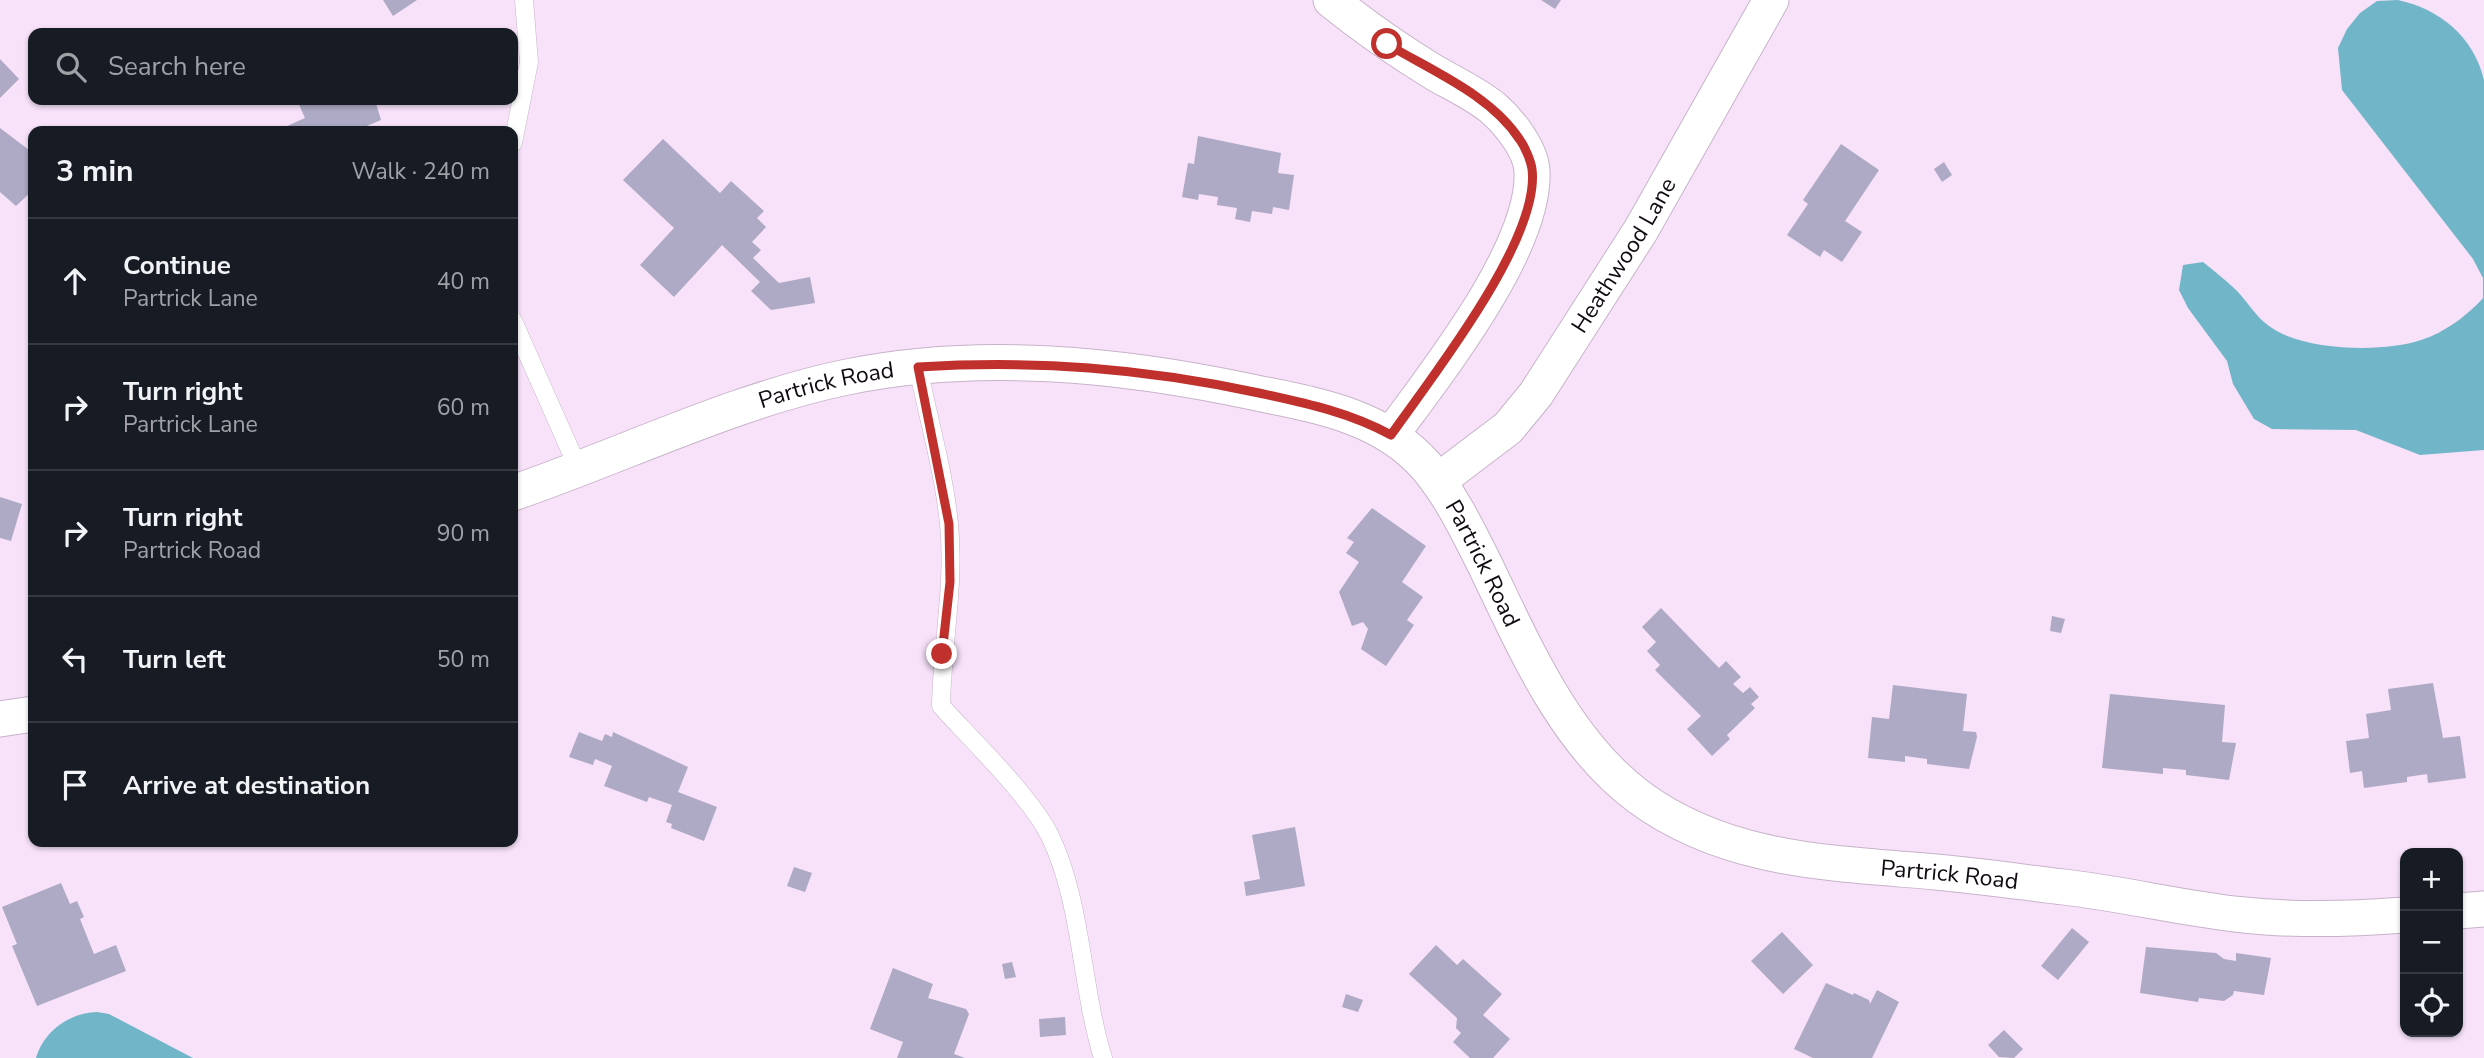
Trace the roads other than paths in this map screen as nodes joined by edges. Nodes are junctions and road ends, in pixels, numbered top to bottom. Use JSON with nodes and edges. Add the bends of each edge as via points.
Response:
{"nodes":[{"id":1,"x":524,"y":0,"type":"edge"},
{"id":2,"x":1331,"y":0,"type":"edge"},
{"id":3,"x":1771,"y":0,"type":"edge"},
{"id":4,"x":516,"y":126,"type":"edge"},
{"id":5,"x":518,"y":332,"type":"edge"},
{"id":6,"x":918,"y":367,"type":"junction"},
{"id":7,"x":1391,"y":435,"type":"junction"},
{"id":8,"x":579,"y":470,"type":"junction"},
{"id":9,"x":1438,"y":481,"type":"junction"},
{"id":10,"x":518,"y":491,"type":"edge"},
{"id":11,"x":28,"y":715,"type":"edge"},
{"id":12,"x":0,"y":719,"type":"edge"},
{"id":13,"x":2484,"y":909,"type":"edge"},
{"id":14,"x":2463,"y":911,"type":"edge"},
{"id":15,"x":2400,"y":915,"type":"edge"},
{"id":16,"x":1103,"y":1058,"type":"edge"}],
"edges":[{"from":1,"to":4,"type":"lane","via":[[529,62]]},
{"from":2,"to":7,"type":"street","via":[[1387,44],[1494,108],[1520,140],[1532,168],[1526,214],[1510,252],[1448,356]]},
{"from":3,"to":9,"type":"street","name":"Heathwood Lane","via":[[1640,230],[1536,394],[1508,428]]},
{"from":5,"to":8,"type":"lane"},
{"from":6,"to":7,"type":"street","name":"Partrick Road","via":[[1004,363],[1132,370],[1336,411]]},
{"from":6,"to":8,"type":"street","name":"Partrick Road","via":[[847,377],[776,397]]},
{"from":6,"to":16,"type":"lane","via":[[949,524],[950,582],[940,706],[1023,798],[1049,835],[1070,892],[1081,967]]},
{"from":7,"to":9,"type":"street","name":"Partrick Road"},
{"from":8,"to":10,"type":"street","name":"Partrick Road"},
{"from":9,"to":15,"type":"street","name":"Partrick Road","via":[[1556,701],[1625,786],[1684,826],[1725,842],[1795,859],[2084,889],[2244,915],[2317,919]]},
{"from":11,"to":12,"type":"street"},
{"from":13,"to":14,"type":"street"}]}
